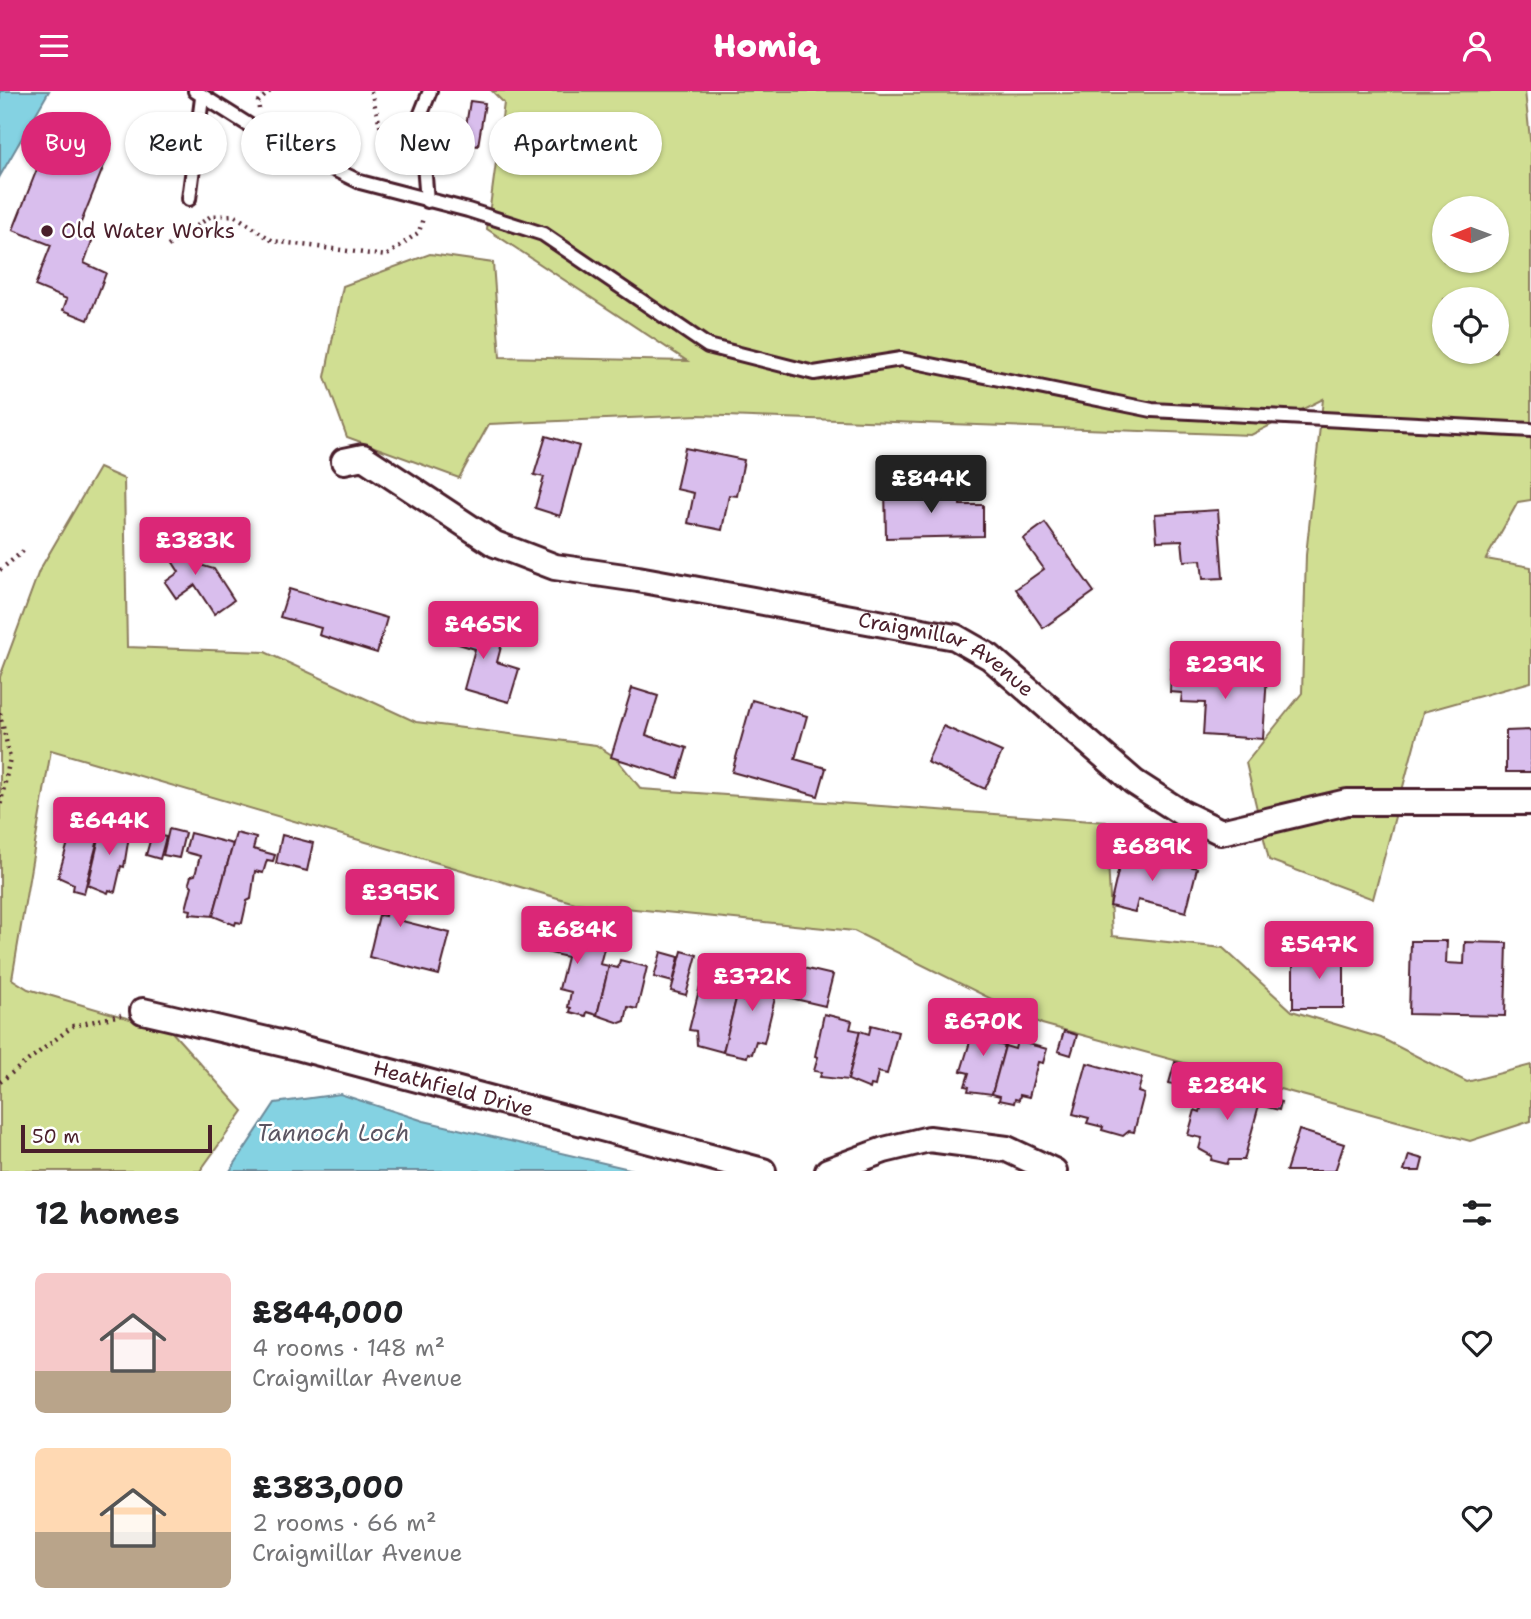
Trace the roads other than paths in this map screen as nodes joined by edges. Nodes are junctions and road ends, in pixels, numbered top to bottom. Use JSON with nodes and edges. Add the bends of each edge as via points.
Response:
{"nodes":[{"id":1,"x":429,"y":91,"type":"edge"},
{"id":2,"x":198,"y":95,"type":"edge"},
{"id":3,"x":189,"y":199,"type":"dead end"},
{"id":4,"x":428,"y":201,"type":"junction"},
{"id":5,"x":1531,"y":430,"type":"edge"},
{"id":6,"x":344,"y":461,"type":"dead end"},
{"id":7,"x":1531,"y":802,"type":"edge"},
{"id":8,"x":143,"y":1011,"type":"road end"},
{"id":9,"x":763,"y":1171,"type":"edge"},
{"id":10,"x":828,"y":1171,"type":"edge"},
{"id":11,"x":1054,"y":1171,"type":"edge"}],
"edges":[{"from":1,"to":4,"type":"lane","via":[[420,116]]},
{"from":2,"to":3,"type":"lane"},
{"from":2,"to":4,"type":"lane","via":[[263,134],[360,181]]},
{"from":4,"to":5,"type":"lane","via":[[542,234],[708,346],[814,373],[901,359],[1152,410]]},
{"from":6,"to":7,"type":"street","name":"Craigmillar Avenue","via":[[363,457],[495,544],[555,567],[955,637],[990,657],[1134,782],[1221,832],[1347,802]]},
{"from":8,"to":9,"type":"street","name":"Heathfield Drive","via":[[297,1047]]},
{"from":10,"to":11,"type":"street","via":[[929,1139],[1007,1149]]}]}
